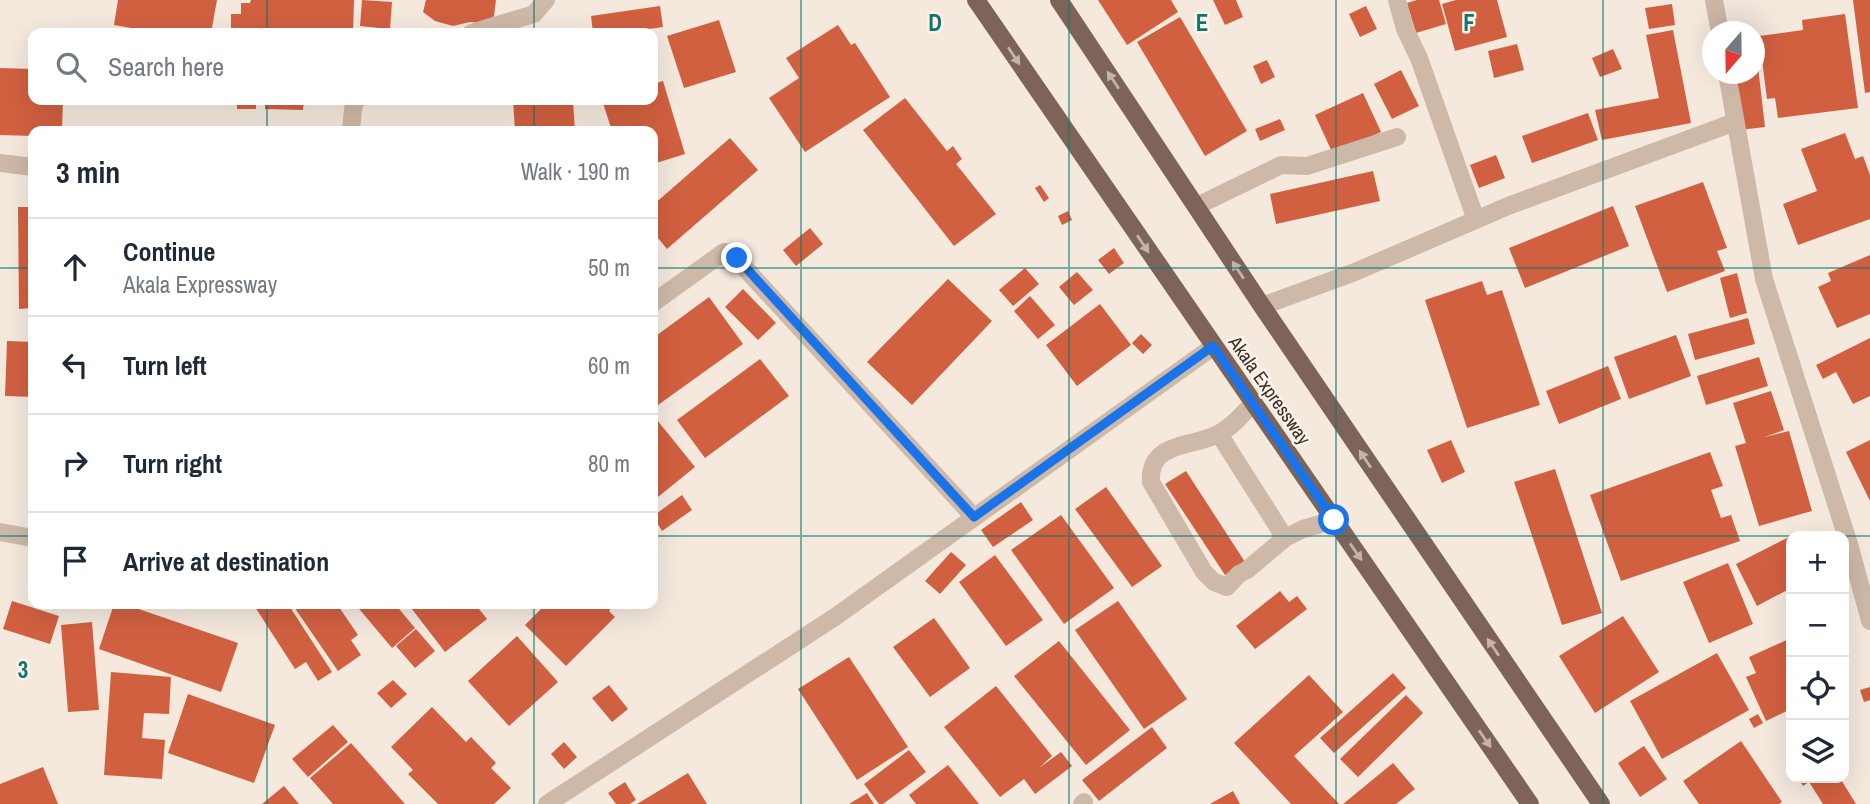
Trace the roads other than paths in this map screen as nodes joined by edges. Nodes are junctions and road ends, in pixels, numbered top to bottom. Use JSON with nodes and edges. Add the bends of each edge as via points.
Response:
{"nodes":[{"id":1,"x":546,"y":0,"type":"edge"},
{"id":2,"x":976,"y":0,"type":"edge"},
{"id":3,"x":1059,"y":0,"type":"edge"},
{"id":4,"x":1397,"y":0,"type":"edge"},
{"id":5,"x":1714,"y":0,"type":"edge"},
{"id":6,"x":1718,"y":21,"type":"edge"},
{"id":7,"x":488,"y":28,"type":"edge"},
{"id":8,"x":1729,"y":84,"type":"edge"},
{"id":9,"x":354,"y":105,"type":"edge"},
{"id":10,"x":1735,"y":122,"type":"junction"},
{"id":11,"x":351,"y":126,"type":"edge"},
{"id":12,"x":1397,"y":137,"type":"dead end"},
{"id":13,"x":0,"y":163,"type":"edge"},
{"id":14,"x":28,"y":166,"type":"edge"},
{"id":15,"x":1197,"y":206,"type":"junction"},
{"id":16,"x":1476,"y":220,"type":"junction"},
{"id":17,"x":658,"y":299,"type":"edge"},
{"id":18,"x":1262,"y":306,"type":"junction"},
{"id":19,"x":1213,"y":346,"type":"junction"},
{"id":20,"x":1253,"y":403,"type":"junction"},
{"id":21,"x":1219,"y":435,"type":"junction"},
{"id":22,"x":974,"y":517,"type":"junction"},
{"id":23,"x":1334,"y":520,"type":"junction"},
{"id":24,"x":0,"y":532,"type":"edge"},
{"id":25,"x":28,"y":537,"type":"edge"},
{"id":26,"x":1285,"y":538,"type":"junction"},
{"id":27,"x":1870,"y":621,"type":"edge"},
{"id":28,"x":547,"y":804,"type":"edge"},
{"id":29,"x":1530,"y":804,"type":"edge"},
{"id":30,"x":1601,"y":804,"type":"edge"}],
"edges":[{"from":1,"to":7,"type":"street","via":[[534,14]]},
{"from":2,"to":19,"type":"main road","name":"Akala Expressway","one_way":true},
{"from":15,"to":3,"type":"main road","name":"Akala Expressway","one_way":true},
{"from":4,"to":16,"type":"street"},
{"from":5,"to":6,"type":"street"},
{"from":8,"to":10,"type":"street"},
{"from":9,"to":11,"type":"street"},
{"from":10,"to":16,"type":"street"},
{"from":10,"to":27,"type":"street","via":[[1764,279],[1850,544]]},
{"from":12,"to":15,"type":"street","via":[[1307,166],[1281,165]]},
{"from":13,"to":14,"type":"street"},
{"from":18,"to":15,"type":"main road","name":"Akala Expressway","one_way":true},
{"from":16,"to":18,"type":"street"},
{"from":17,"to":22,"type":"street","via":[[724,251],[731,253]]},
{"from":30,"to":18,"type":"main road","name":"Akala Expressway","one_way":true},
{"from":19,"to":20,"type":"main road","name":"Akala Expressway"},
{"from":19,"to":22,"type":"street"},
{"from":20,"to":21,"type":"street"},
{"from":20,"to":23,"type":"main road","name":"Akala Expressway"},
{"from":21,"to":26,"type":"street"},
{"from":21,"to":26,"type":"street","via":[[1160,454],[1150,473],[1204,572],[1227,587]]},
{"from":22,"to":28,"type":"street","via":[[824,625]]},
{"from":23,"to":26,"type":"street"},
{"from":23,"to":29,"type":"main road","name":"Akala Expressway","one_way":true},
{"from":24,"to":25,"type":"street"}]}
